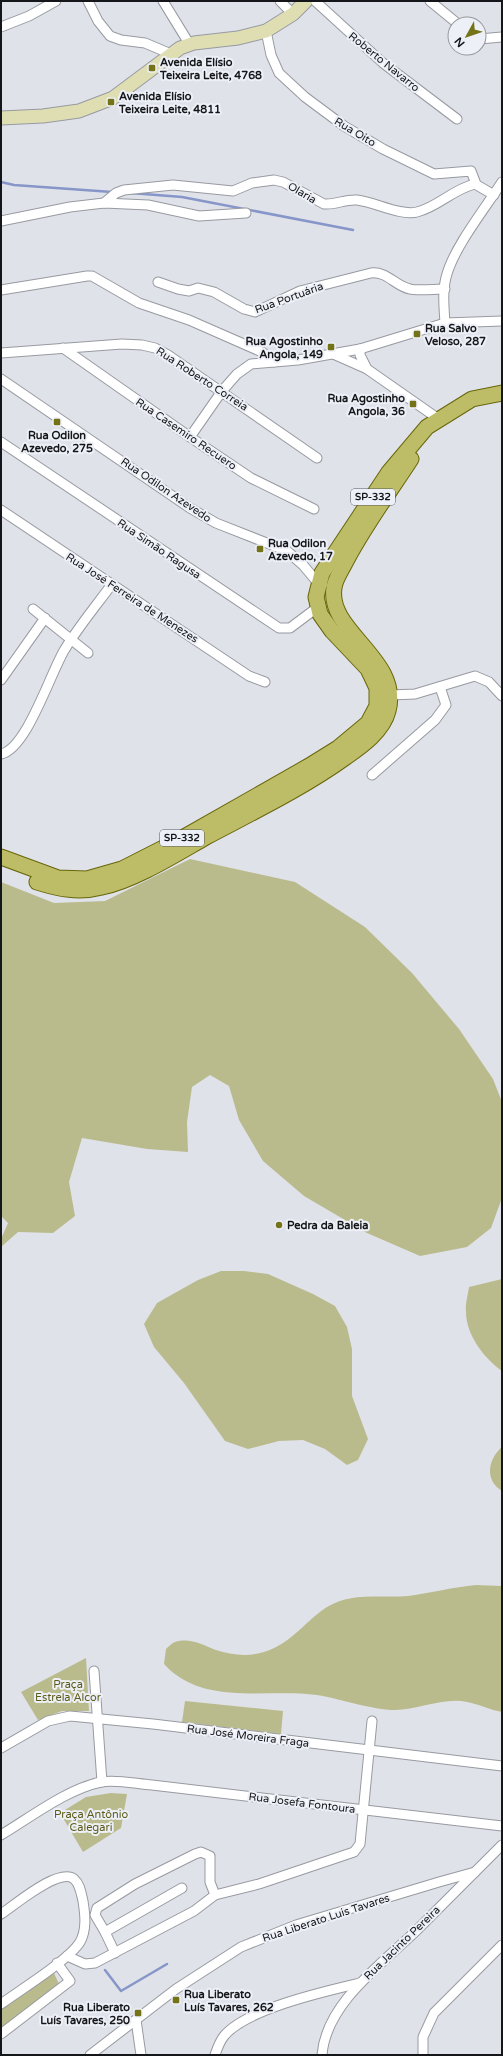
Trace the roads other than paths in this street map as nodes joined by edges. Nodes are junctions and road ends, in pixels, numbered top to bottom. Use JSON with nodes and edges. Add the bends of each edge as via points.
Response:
{"nodes":[{"id":1,"x":54,"y":1,"type":"edge"},
{"id":2,"x":88,"y":1,"type":"edge"},
{"id":3,"x":163,"y":1,"type":"edge"},
{"id":4,"x":280,"y":1,"type":"edge"},
{"id":5,"x":306,"y":1,"type":"edge"},
{"id":6,"x":315,"y":1,"type":"edge"},
{"id":7,"x":430,"y":1,"type":"edge"},
{"id":8,"x":292,"y":14,"type":"junction"},
{"id":9,"x":448,"y":16,"type":"edge"},
{"id":10,"x":1,"y":26,"type":"edge"},
{"id":11,"x":266,"y":31,"type":"junction"},
{"id":12,"x":502,"y":37,"type":"edge"},
{"id":13,"x":487,"y":39,"type":"edge"},
{"id":14,"x":190,"y":45,"type":"junction"},
{"id":15,"x":171,"y":54,"type":"junction"},
{"id":16,"x":1,"y":118,"type":"edge"},
{"id":17,"x":457,"y":119,"type":"dead end"},
{"id":18,"x":502,"y":182,"type":"edge"},
{"id":19,"x":476,"y":184,"type":"junction"},
{"id":20,"x":494,"y":195,"type":"junction"},
{"id":21,"x":104,"y":203,"type":"junction"},
{"id":22,"x":246,"y":213,"type":"dead end"},
{"id":23,"x":1,"y":221,"type":"edge"},
{"id":24,"x":158,"y":282,"type":"dead end"},
{"id":25,"x":444,"y":289,"type":"junction"},
{"id":26,"x":1,"y":290,"type":"edge"},
{"id":27,"x":502,"y":321,"type":"edge"},
{"id":28,"x":445,"y":323,"type":"junction"},
{"id":29,"x":63,"y":348,"type":"junction"},
{"id":30,"x":360,"y":348,"type":"junction"},
{"id":31,"x":1,"y":354,"type":"edge"},
{"id":32,"x":331,"y":354,"type":"junction"},
{"id":33,"x":274,"y":362,"type":"junction"},
{"id":34,"x":367,"y":369,"type":"junction"},
{"id":35,"x":1,"y":379,"type":"edge"},
{"id":36,"x":222,"y":391,"type":"junction"},
{"id":37,"x":502,"y":393,"type":"edge"},
{"id":38,"x":440,"y":420,"type":"junction"},
{"id":39,"x":190,"y":437,"type":"junction"},
{"id":40,"x":1,"y":442,"type":"edge"},
{"id":41,"x":316,"y":458,"type":"dead end"},
{"id":42,"x":314,"y":509,"type":"dead end"},
{"id":43,"x":1,"y":510,"type":"edge"},
{"id":44,"x":318,"y":583,"type":"junction"},
{"id":45,"x":112,"y":584,"type":"junction"},
{"id":46,"x":334,"y":589,"type":"junction"},
{"id":47,"x":318,"y":607,"type":"junction"},
{"id":48,"x":32,"y":609,"type":"dead end"},
{"id":49,"x":45,"y":618,"type":"junction"},
{"id":50,"x":354,"y":635,"type":"junction"},
{"id":51,"x":71,"y":639,"type":"junction"},
{"id":52,"x":88,"y":653,"type":"dead end"},
{"id":53,"x":1,"y":680,"type":"edge"},
{"id":54,"x":265,"y":682,"type":"dead end"},
{"id":55,"x":440,"y":687,"type":"junction"},
{"id":56,"x":390,"y":695,"type":"junction"},
{"id":57,"x":502,"y":696,"type":"edge"},
{"id":58,"x":1,"y":754,"type":"edge"},
{"id":59,"x":372,"y":775,"type":"dead end"},
{"id":60,"x":1,"y":857,"type":"edge"},
{"id":61,"x":1,"y":868,"type":"edge"},
{"id":62,"x":94,"y":1671,"type":"dead end"},
{"id":63,"x":96,"y":1719,"type":"junction"},
{"id":64,"x":372,"y":1722,"type":"dead end"},
{"id":65,"x":1,"y":1748,"type":"edge"},
{"id":66,"x":370,"y":1750,"type":"junction"},
{"id":67,"x":502,"y":1766,"type":"edge"},
{"id":68,"x":102,"y":1782,"type":"junction"},
{"id":69,"x":362,"y":1810,"type":"junction"},
{"id":70,"x":502,"y":1826,"type":"edge"},
{"id":71,"x":1,"y":1834,"type":"edge"},
{"id":72,"x":502,"y":1845,"type":"edge"},
{"id":73,"x":475,"y":1872,"type":"junction"},
{"id":74,"x":182,"y":1888,"type":"dead end"},
{"id":75,"x":215,"y":1895,"type":"junction"},
{"id":76,"x":1,"y":1914,"type":"edge"},
{"id":77,"x":105,"y":1932,"type":"junction"},
{"id":78,"x":502,"y":1945,"type":"edge"},
{"id":79,"x":115,"y":1953,"type":"junction"},
{"id":80,"x":67,"y":1956,"type":"junction"},
{"id":81,"x":57,"y":1963,"type":"junction"},
{"id":82,"x":360,"y":1983,"type":"junction"},
{"id":83,"x":1,"y":2004,"type":"edge"},
{"id":84,"x":136,"y":2020,"type":"junction"},
{"id":85,"x":1,"y":2034,"type":"edge"},
{"id":86,"x":90,"y":2055,"type":"edge"},
{"id":87,"x":141,"y":2055,"type":"edge"},
{"id":88,"x":215,"y":2055,"type":"edge"},
{"id":89,"x":322,"y":2055,"type":"edge"},
{"id":90,"x":423,"y":2055,"type":"edge"}],
"edges":[{"from":1,"to":10,"type":"street"},
{"from":2,"to":15,"type":"street","via":[[98,21],[110,36],[121,40],[146,42]]},
{"from":3,"to":14,"type":"street"},
{"from":4,"to":8,"type":"street"},
{"from":5,"to":8,"type":"main road"},
{"from":6,"to":17,"type":"street","name":"Roberto Navarro","via":[[368,50]]},
{"from":7,"to":9,"type":"street"},
{"from":8,"to":11,"type":"main road"},
{"from":11,"to":14,"type":"main road"},
{"from":11,"to":19,"type":"street","name":"Rua Oito","via":[[271,55],[279,73],[326,114],[357,134],[434,174],[471,171]]},
{"from":12,"to":13,"type":"street"},
{"from":14,"to":15,"type":"main road"},
{"from":15,"to":16,"type":"main road","via":[[113,98],[79,111]]},
{"from":18,"to":20,"type":"street"},
{"from":19,"to":20,"type":"street"},
{"from":19,"to":21,"type":"street","name":"Olaria","via":[[412,213],[359,200],[324,204],[288,184],[274,180],[252,183],[233,191],[174,185],[124,190]]},
{"from":20,"to":25,"type":"street","via":[[456,253],[447,272]]},
{"from":21,"to":22,"type":"street","via":[[148,205],[199,216]]},
{"from":21,"to":23,"type":"street"},
{"from":24,"to":25,"type":"street","name":"Rua Portuária","via":[[178,290],[198,288],[214,292],[253,312],[300,291],[371,273],[382,273],[413,290]]},
{"from":25,"to":28,"type":"street"},
{"from":26,"to":33,"type":"street","via":[[92,276],[139,303],[188,320],[262,352]]},
{"from":27,"to":28,"type":"street"},
{"from":28,"to":30,"type":"street"},
{"from":29,"to":31,"type":"street","name":"Rua Roberto Correia"},
{"from":29,"to":36,"type":"street","name":"Rua Roberto Correia","via":[[122,344],[155,348]]},
{"from":29,"to":39,"type":"street","name":"Rua Casemiro Recuero"},
{"from":30,"to":32,"type":"street"},
{"from":30,"to":34,"type":"street","via":[[360,356]]},
{"from":32,"to":33,"type":"street"},
{"from":32,"to":34,"type":"street"},
{"from":33,"to":36,"type":"street","via":[[251,364],[237,374]]},
{"from":34,"to":38,"type":"street"},
{"from":35,"to":44,"type":"street","name":"Rua Odilon Azevedo","via":[[190,508],[216,523],[287,551]]},
{"from":36,"to":39,"type":"street"},
{"from":36,"to":41,"type":"street","name":"Rua Roberto Correia"},
{"from":37,"to":38,"type":"main road","number":"SP-332","via":[[472,399]]},
{"from":38,"to":44,"type":"main road","number":"SP-332","via":[[427,427],[389,472],[326,565]]},
{"from":38,"to":46,"type":"main road","number":"SP-332","via":[[364,530]]},
{"from":39,"to":42,"type":"street","name":"Rua Casemiro Recuero","via":[[251,478]]},
{"from":40,"to":47,"type":"street","name":"Rua Simão Ragusa","via":[[279,628],[290,628]]},
{"from":43,"to":45,"type":"street","name":"Rua José Ferreira de Menezes"},
{"from":44,"to":46,"type":"street","name":"Rua Odilon Azevedo"},
{"from":44,"to":47,"type":"main road","number":"SP-332"},
{"from":45,"to":51,"type":"street"},
{"from":45,"to":54,"type":"street","name":"Rua José Ferreira de Menezes","via":[[250,676]]},
{"from":46,"to":50,"type":"main road","number":"SP-332","via":[[336,606]]},
{"from":47,"to":50,"type":"main road","via":[[332,610]]},
{"from":47,"to":60,"type":"main road","number":"SP-332","via":[[332,631],[368,669],[377,688],[378,698],[373,716],[338,748],[166,847],[122,869],[99,877],[78,880],[58,878]]},
{"from":48,"to":49,"type":"street"},
{"from":49,"to":51,"type":"street"},
{"from":49,"to":53,"type":"street"},
{"from":50,"to":56,"type":"main road","number":"SP-332","via":[[382,671]]},
{"from":51,"to":52,"type":"street"},
{"from":51,"to":58,"type":"street","via":[[55,667],[34,717],[11,750]]},
{"from":55,"to":56,"type":"street","via":[[414,694]]},
{"from":55,"to":57,"type":"street","via":[[475,676],[489,682]]},
{"from":55,"to":59,"type":"street","via":[[446,706],[435,720]]},
{"from":56,"to":61,"type":"main road","number":"SP-332","via":[[388,712],[383,722],[373,735],[347,757],[285,794],[123,880],[80,891],[58,889]]},
{"from":62,"to":63,"type":"street"},
{"from":63,"to":65,"type":"street","name":"Rua José Moreira Fraga","via":[[70,1716],[48,1721]]},
{"from":63,"to":66,"type":"street","name":"Rua José Moreira Fraga"},
{"from":63,"to":68,"type":"street"},
{"from":64,"to":66,"type":"street"},
{"from":66,"to":67,"type":"street","name":"Rua José Moreira Fraga"},
{"from":66,"to":69,"type":"street"},
{"from":68,"to":69,"type":"street","name":"Rua Josefa Fontoura","via":[[152,1785]]},
{"from":68,"to":71,"type":"street","via":[[69,1794]]},
{"from":69,"to":70,"type":"street","name":"Rua Josefa Fontoura"},
{"from":69,"to":75,"type":"street","via":[[360,1844],[350,1854],[259,1884]]},
{"from":72,"to":73,"type":"street","name":"Rua Jacinto Pereira"},
{"from":73,"to":82,"type":"street","name":"Rua Jacinto Pereira"},
{"from":73,"to":84,"type":"street","name":"Rua Liberato Luis Tavares","via":[[296,1925],[261,1938],[197,1974]]},
{"from":74,"to":77,"type":"street"},
{"from":75,"to":77,"type":"street","via":[[210,1882],[210,1856],[201,1852],[195,1854],[135,1884],[97,1908],[95,1915]]},
{"from":75,"to":79,"type":"street","via":[[194,1911]]},
{"from":76,"to":80,"type":"street","via":[[57,1877],[73,1878],[79,1886],[85,1929],[80,1943]]},
{"from":77,"to":79,"type":"street"},
{"from":78,"to":90,"type":"street","via":[[434,2013],[423,2037]]},
{"from":79,"to":80,"type":"street","via":[[90,1964]]},
{"from":80,"to":81,"type":"street"},
{"from":81,"to":83,"type":"street"},
{"from":81,"to":85,"type":"street","via":[[70,1981]]},
{"from":82,"to":88,"type":"street","via":[[315,1995],[245,2020],[224,2036]]},
{"from":82,"to":89,"type":"street","name":"Rua Jacinto Pereira","via":[[334,2018],[327,2032]]},
{"from":84,"to":86,"type":"street","name":"Rua Liberato Luis Tavares"},
{"from":84,"to":87,"type":"street"}]}
